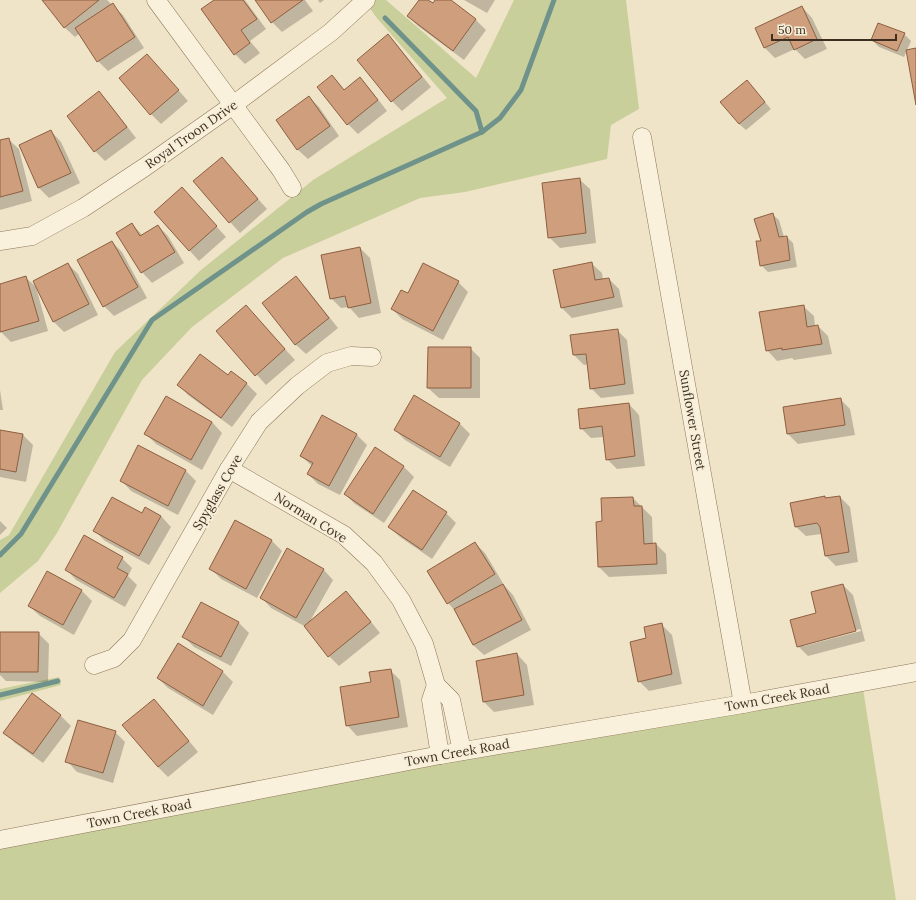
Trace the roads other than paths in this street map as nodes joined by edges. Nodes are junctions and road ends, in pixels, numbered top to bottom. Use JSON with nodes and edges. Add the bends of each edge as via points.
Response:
{"nodes":[{"id":1,"x":156,"y":0,"type":"edge"},
{"id":2,"x":366,"y":0,"type":"edge"},
{"id":3,"x":233,"y":105,"type":"junction"},
{"id":4,"x":642,"y":137,"type":"dead end"},
{"id":5,"x":292,"y":188,"type":"dead end"},
{"id":6,"x":0,"y":241,"type":"edge"},
{"id":7,"x":372,"y":357,"type":"dead end"},
{"id":8,"x":229,"y":469,"type":"junction"},
{"id":9,"x":94,"y":665,"type":"dead end"},
{"id":10,"x":916,"y":672,"type":"edge"},
{"id":11,"x":436,"y":685,"type":"junction"},
{"id":12,"x":743,"y":704,"type":"junction"},
{"id":13,"x":462,"y":751,"type":"junction"},
{"id":14,"x":440,"y":755,"type":"junction"},
{"id":15,"x":0,"y":840,"type":"edge"}],
"edges":[{"from":1,"to":3,"type":"street"},
{"from":2,"to":3,"type":"street","name":"Royal Troon Drive","via":[[331,32]]},
{"from":3,"to":5,"type":"street","via":[[282,170]]},
{"from":3,"to":6,"type":"street","name":"Royal Troon Drive","via":[[83,208],[32,236]]},
{"from":4,"to":12,"type":"street","name":"Sunflower Street"},
{"from":7,"to":8,"type":"street","name":"Spyglass Cove","via":[[351,356],[327,363],[297,386],[259,422]]},
{"from":8,"to":9,"type":"street","name":"Spyglass Cove","via":[[132,640],[114,658]]},
{"from":8,"to":11,"type":"street","name":"Norman Cove","via":[[344,535],[374,563],[401,600],[424,644]]},
{"from":10,"to":12,"type":"street","name":"Town Creek Road"},
{"from":11,"to":13,"type":"street","name":"Norman Cove","via":[[451,700]]},
{"from":11,"to":14,"type":"street","name":"Norman Cove","via":[[431,700]]},
{"from":12,"to":13,"type":"street","name":"Town Creek Road"},
{"from":13,"to":14,"type":"street","name":"Town Creek Road"},
{"from":14,"to":15,"type":"street","name":"Town Creek Road"}]}
